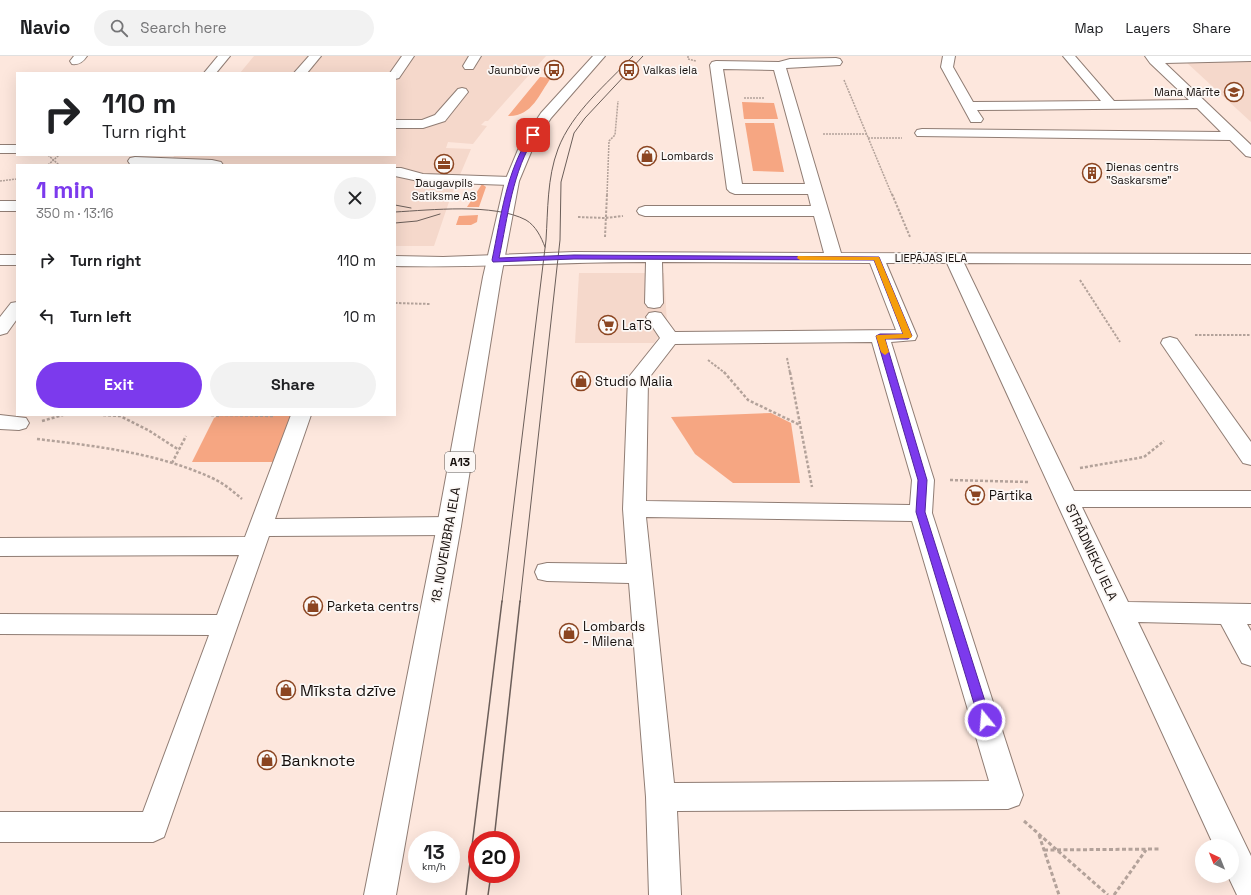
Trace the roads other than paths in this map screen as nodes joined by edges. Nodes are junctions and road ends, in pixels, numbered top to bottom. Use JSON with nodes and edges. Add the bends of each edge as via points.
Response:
{"nodes":[{"id":1,"x":224,"y":56,"type":"edge"},
{"id":2,"x":315,"y":56,"type":"edge"},
{"id":3,"x":408,"y":56,"type":"edge"},
{"id":4,"x":599,"y":56,"type":"edge"},
{"id":5,"x":948,"y":56,"type":"edge"},
{"id":6,"x":1069,"y":56,"type":"edge"},
{"id":7,"x":1251,"y":57,"type":"edge"},
{"id":8,"x":1152,"y":58,"type":"edge"},
{"id":9,"x":836,"y":62,"type":"road end"},
{"id":10,"x":779,"y":66,"type":"junction"},
{"id":11,"x":211,"y":72,"type":"edge"},
{"id":12,"x":301,"y":72,"type":"edge"},
{"id":13,"x":396,"y":74,"type":"edge"},
{"id":14,"x":462,"y":92,"type":"dead end"},
{"id":15,"x":1200,"y":104,"type":"junction"},
{"id":16,"x":1111,"y":105,"type":"junction"},
{"id":17,"x":969,"y":106,"type":"junction"},
{"id":18,"x":396,"y":124,"type":"edge"},
{"id":19,"x":922,"y":133,"type":"road end"},
{"id":20,"x":985,"y":134,"type":"junction"},
{"id":21,"x":1233,"y":136,"type":"junction"},
{"id":22,"x":0,"y":149,"type":"edge"},
{"id":23,"x":16,"y":149,"type":"edge"},
{"id":24,"x":1251,"y":153,"type":"edge"},
{"id":25,"x":136,"y":160,"type":"edge"},
{"id":26,"x":213,"y":164,"type":"edge"},
{"id":27,"x":396,"y":172,"type":"edge"},
{"id":28,"x":512,"y":181,"type":"junction"},
{"id":29,"x":814,"y":189,"type":"junction"},
{"id":30,"x":0,"y":206,"type":"edge"},
{"id":31,"x":16,"y":206,"type":"edge"},
{"id":32,"x":646,"y":211,"type":"road end"},
{"id":33,"x":820,"y":211,"type":"junction"},
{"id":34,"x":654,"y":258,"type":"junction"},
{"id":35,"x":834,"y":258,"type":"junction"},
{"id":36,"x":876,"y":258,"type":"junction"},
{"id":37,"x":953,"y":258,"type":"junction"},
{"id":38,"x":1251,"y":259,"type":"edge"},
{"id":39,"x":0,"y":260,"type":"edge"},
{"id":40,"x":16,"y":260,"type":"edge"},
{"id":41,"x":496,"y":260,"type":"junction"},
{"id":42,"x":396,"y":261,"type":"edge"},
{"id":43,"x":16,"y":308,"type":"edge"},
{"id":44,"x":0,"y":329,"type":"edge"},
{"id":45,"x":880,"y":336,"type":"junction"},
{"id":46,"x":675,"y":338,"type":"junction"},
{"id":47,"x":1170,"y":343,"type":"road end"},
{"id":48,"x":301,"y":416,"type":"edge"},
{"id":49,"x":1251,"y":458,"type":"edge"},
{"id":50,"x":1060,"y":485,"type":"junction"},
{"id":51,"x":1251,"y":499,"type":"edge"},
{"id":52,"x":634,"y":509,"type":"junction"},
{"id":53,"x":920,"y":512,"type":"junction"},
{"id":54,"x":449,"y":526,"type":"junction"},
{"id":55,"x":260,"y":531,"type":"junction"},
{"id":56,"x":0,"y":547,"type":"edge"},
{"id":57,"x":547,"y":572,"type":"dead end"},
{"id":58,"x":640,"y":574,"type":"junction"},
{"id":59,"x":1120,"y":612,"type":"junction"},
{"id":60,"x":1239,"y":614,"type":"edge"},
{"id":61,"x":0,"y":624,"type":"edge"},
{"id":62,"x":226,"y":625,"type":"junction"},
{"id":63,"x":1251,"y":655,"type":"edge"},
{"id":64,"x":661,"y":797,"type":"junction"},
{"id":65,"x":0,"y":827,"type":"edge"},
{"id":66,"x":1227,"y":839,"type":"edge"},
{"id":67,"x":1239,"y":865,"type":"edge"},
{"id":68,"x":1251,"y":890,"type":"edge"},
{"id":69,"x":380,"y":895,"type":"edge"},
{"id":70,"x":665,"y":895,"type":"edge"}],
"edges":[{"from":1,"to":11,"type":"street"},
{"from":2,"to":12,"type":"street"},
{"from":3,"to":13,"type":"street"},
{"from":4,"to":28,"type":"street","name":"18. NOVEMBRA IELA","number":"A13","via":[[546,116],[527,145]]},
{"from":5,"to":17,"type":"street","via":[[947,67]]},
{"from":6,"to":16,"type":"street"},
{"from":7,"to":8,"type":"street"},
{"from":8,"to":15,"type":"street"},
{"from":9,"to":10,"type":"street","via":[[790,63]]},
{"from":10,"to":29,"type":"street"},
{"from":10,"to":29,"type":"street","via":[[716,66],[735,189]]},
{"from":14,"to":18,"type":"street","via":[[440,118],[423,124]]},
{"from":15,"to":16,"type":"street"},
{"from":15,"to":21,"type":"street"},
{"from":16,"to":17,"type":"street"},
{"from":17,"to":20,"type":"street"},
{"from":19,"to":20,"type":"street"},
{"from":20,"to":21,"type":"street"},
{"from":21,"to":24,"type":"street"},
{"from":22,"to":23,"type":"street"},
{"from":25,"to":26,"type":"street"},
{"from":27,"to":28,"type":"street","via":[[423,178]]},
{"from":28,"to":41,"type":"street","name":"18. NOVEMBRA IELA","number":"A13"},
{"from":29,"to":33,"type":"street"},
{"from":30,"to":31,"type":"street"},
{"from":32,"to":33,"type":"street"},
{"from":33,"to":35,"type":"street"},
{"from":34,"to":35,"type":"street","name":"LIEPĀJAS IELA"},
{"from":34,"to":41,"type":"street","name":"LIEPĀJAS IELA"},
{"from":34,"to":46,"type":"street","via":[[654,310]]},
{"from":35,"to":36,"type":"street","name":"LIEPĀJAS IELA"},
{"from":36,"to":37,"type":"street","name":"LIEPĀJAS IELA"},
{"from":36,"to":45,"type":"street","via":[[908,336]]},
{"from":37,"to":38,"type":"street","name":"LIEPĀJAS IELA"},
{"from":37,"to":50,"type":"street","name":"STRĀDNIEKU IELA"},
{"from":39,"to":40,"type":"street"},
{"from":41,"to":42,"type":"street","name":"LIEPĀJAS IELA"},
{"from":41,"to":54,"type":"street","name":"18. NOVEMBRA IELA","number":"A13"},
{"from":43,"to":44,"type":"street"},
{"from":45,"to":46,"type":"street"},
{"from":45,"to":53,"type":"street","via":[[923,480]]},
{"from":46,"to":52,"type":"street","via":[[638,378]]},
{"from":47,"to":49,"type":"street"},
{"from":48,"to":55,"type":"street"},
{"from":50,"to":51,"type":"street"},
{"from":50,"to":59,"type":"street","name":"STRĀDNIEKU IELA"},
{"from":52,"to":53,"type":"street"},
{"from":52,"to":58,"type":"street"},
{"from":53,"to":64,"type":"street","via":[[1008,795]]},
{"from":54,"to":55,"type":"street"},
{"from":54,"to":69,"type":"street","name":"18. NOVEMBRA IELA","number":"A13"},
{"from":55,"to":56,"type":"street"},
{"from":55,"to":62,"type":"street"},
{"from":57,"to":58,"type":"street"},
{"from":58,"to":64,"type":"street"},
{"from":59,"to":60,"type":"street"},
{"from":59,"to":66,"type":"street","name":"STRĀDNIEKU IELA"},
{"from":60,"to":63,"type":"street"},
{"from":61,"to":62,"type":"street"},
{"from":62,"to":65,"type":"street","via":[[153,827]]},
{"from":64,"to":70,"type":"street"},
{"from":67,"to":68,"type":"street"}]}
